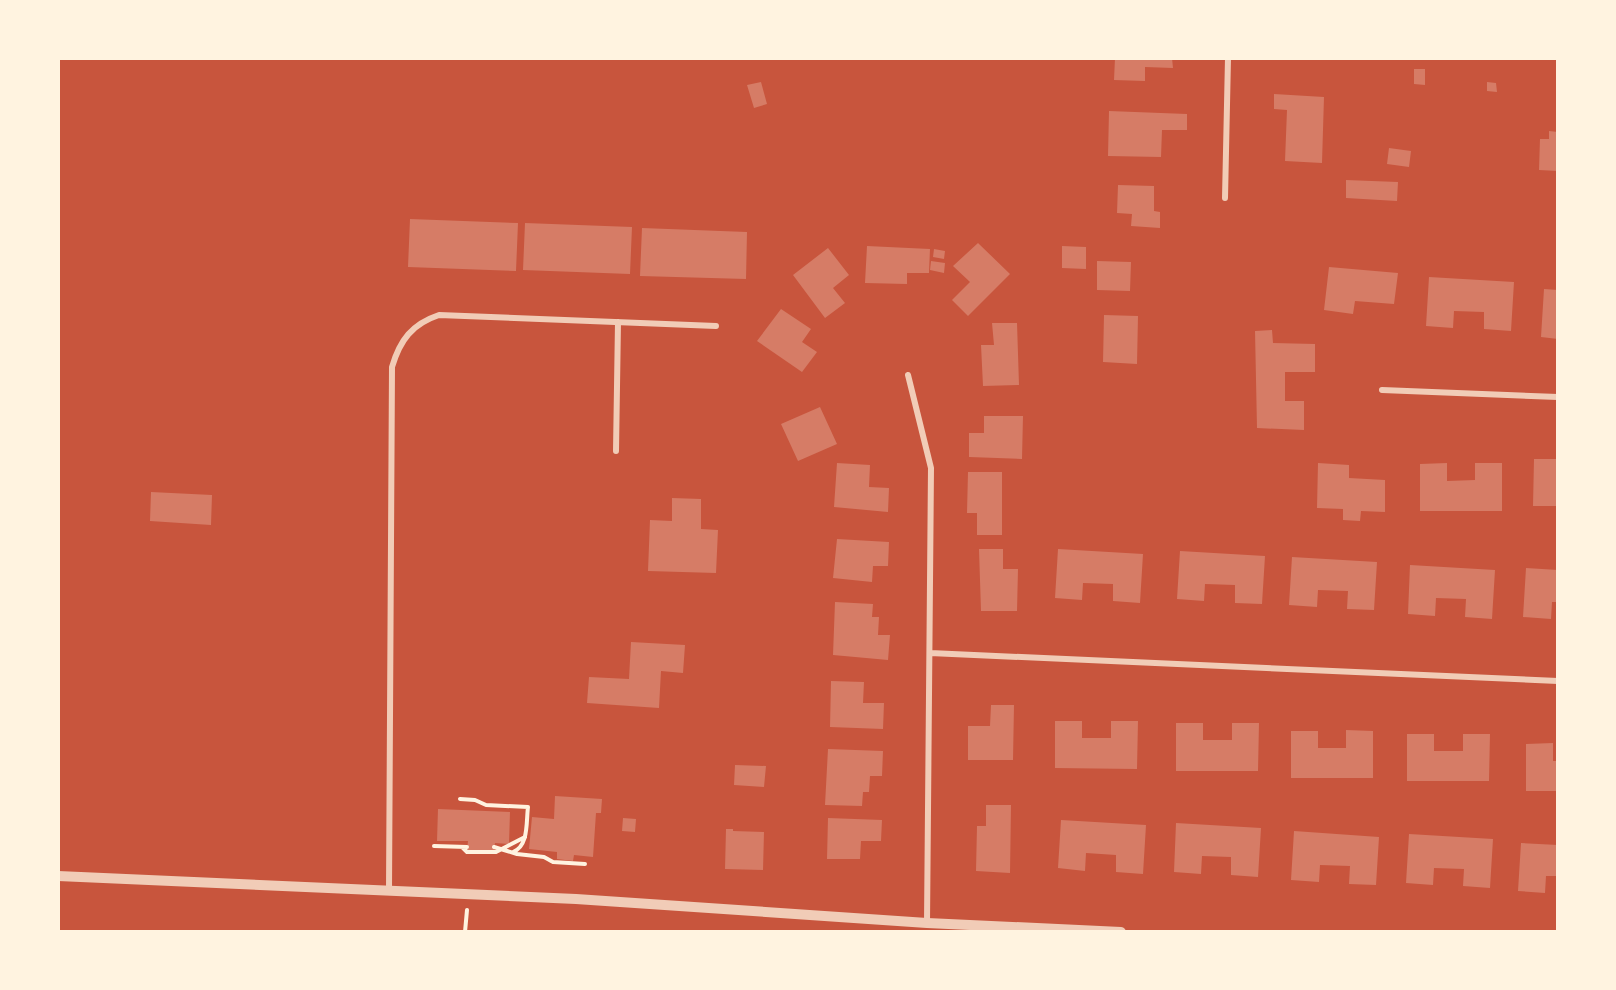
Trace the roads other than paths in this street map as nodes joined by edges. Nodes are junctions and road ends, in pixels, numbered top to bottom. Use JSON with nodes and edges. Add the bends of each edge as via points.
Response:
{"nodes":[{"id":1,"x":1227,"y":58,"type":"edge"},
{"id":2,"x":1225,"y":198,"type":"dead end"},
{"id":3,"x":618,"y":322,"type":"junction"},
{"id":4,"x":716,"y":326,"type":"dead end"},
{"id":5,"x":908,"y":375,"type":"dead end"},
{"id":6,"x":1382,"y":390,"type":"dead end"},
{"id":7,"x":1557,"y":397,"type":"edge"},
{"id":8,"x":616,"y":451,"type":"dead end"},
{"id":9,"x":930,"y":653,"type":"junction"},
{"id":10,"x":1557,"y":681,"type":"edge"},
{"id":11,"x":58,"y":876,"type":"edge"},
{"id":12,"x":389,"y":891,"type":"junction"},
{"id":13,"x":927,"y":922,"type":"junction"},
{"id":14,"x":1121,"y":932,"type":"edge"}],
"edges":[{"from":1,"to":2,"type":"street"},
{"from":3,"to":4,"type":"street"},
{"from":3,"to":8,"type":"street"},
{"from":3,"to":12,"type":"street","via":[[439,315],[406,335],[397,349],[392,367]]},
{"from":5,"to":9,"type":"street","via":[[931,468]]},
{"from":6,"to":7,"type":"street"},
{"from":9,"to":10,"type":"street"},
{"from":9,"to":13,"type":"street"},
{"from":11,"to":12,"type":"street"},
{"from":12,"to":13,"type":"street"},
{"from":13,"to":14,"type":"street"}]}
